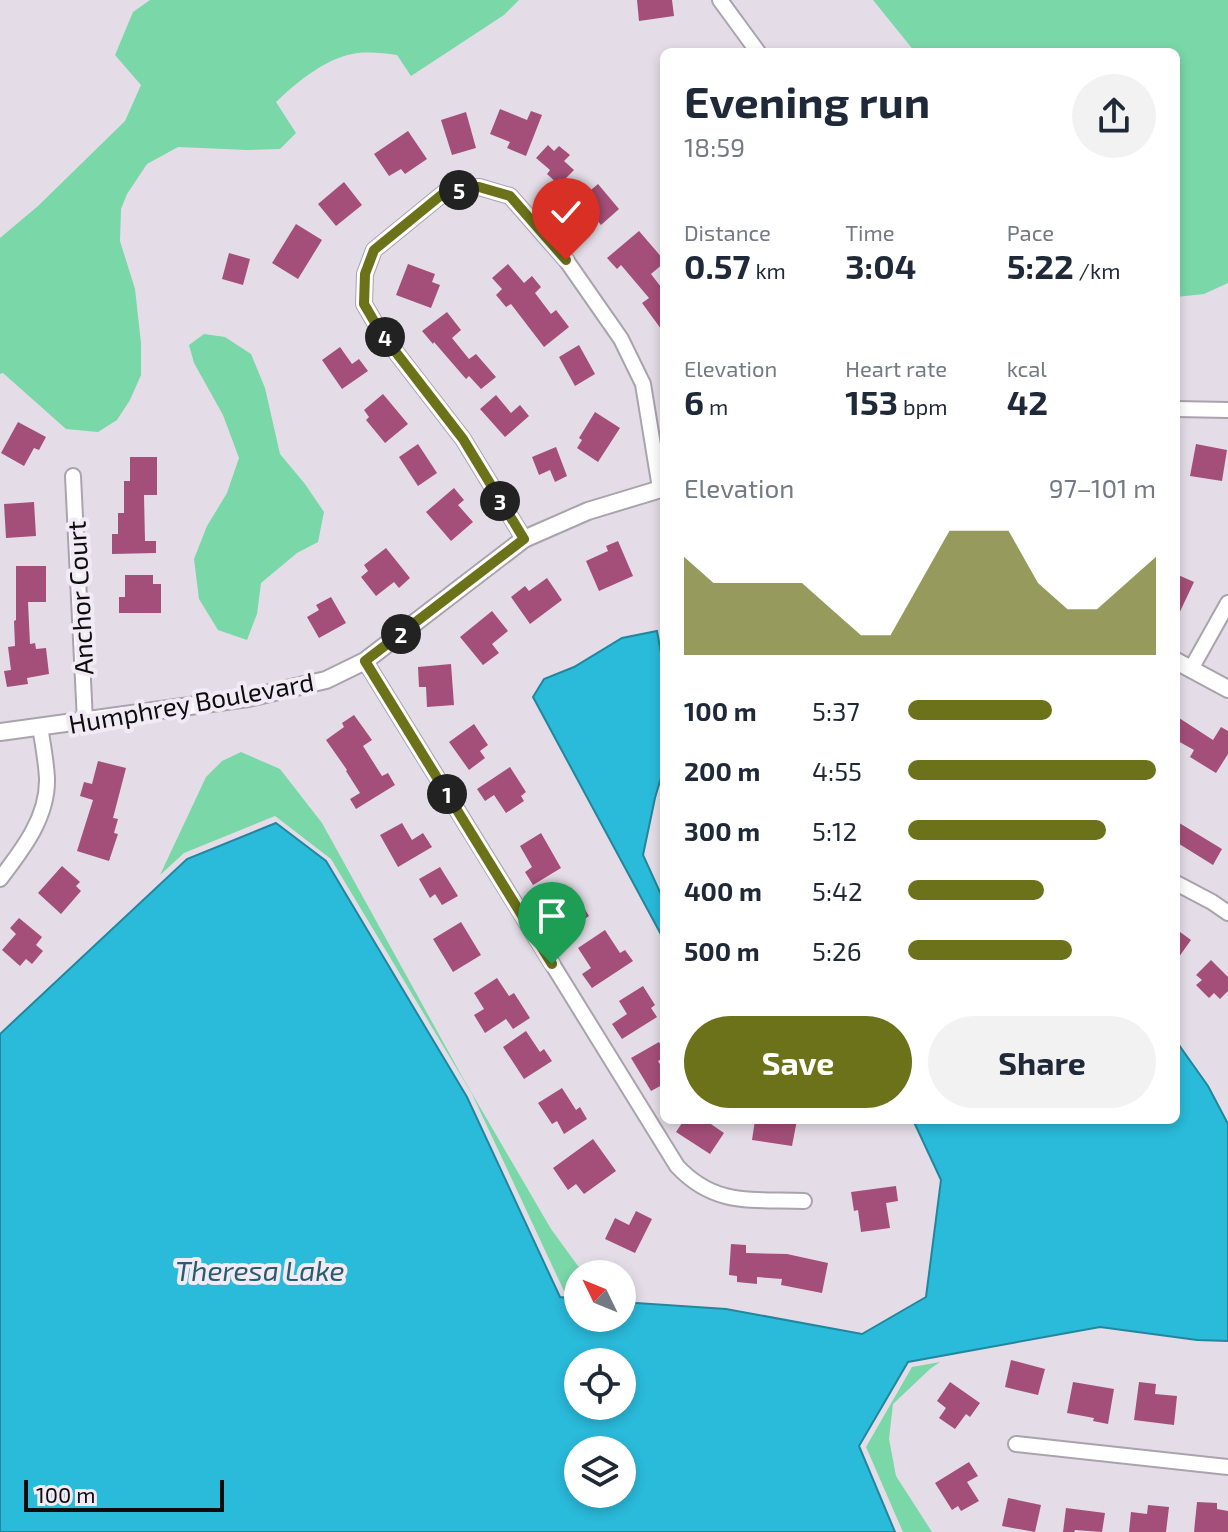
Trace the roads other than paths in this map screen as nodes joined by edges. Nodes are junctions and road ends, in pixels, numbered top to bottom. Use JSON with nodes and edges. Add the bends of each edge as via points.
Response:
{"nodes":[{"id":1,"x":720,"y":0,"type":"edge"},
{"id":2,"x":755,"y":48,"type":"edge"},
{"id":3,"x":1180,"y":409,"type":"edge"},
{"id":4,"x":1228,"y":410,"type":"edge"},
{"id":5,"x":73,"y":476,"type":"dead end"},
{"id":6,"x":660,"y":477,"type":"edge"},
{"id":7,"x":660,"y":489,"type":"edge"},
{"id":8,"x":524,"y":539,"type":"junction"},
{"id":9,"x":1228,"y":603,"type":"edge"},
{"id":10,"x":365,"y":661,"type":"junction"},
{"id":11,"x":1184,"y":665,"type":"edge"},
{"id":12,"x":1228,"y":689,"type":"edge"},
{"id":13,"x":85,"y":721,"type":"junction"},
{"id":14,"x":40,"y":727,"type":"junction"},
{"id":15,"x":0,"y":732,"type":"edge"},
{"id":16,"x":0,"y":879,"type":"edge"},
{"id":17,"x":1180,"y":885,"type":"edge"},
{"id":18,"x":1228,"y":913,"type":"edge"},
{"id":19,"x":804,"y":1201,"type":"dead end"},
{"id":20,"x":1016,"y":1444,"type":"dead end"},
{"id":21,"x":1228,"y":1467,"type":"edge"}],
"edges":[{"from":1,"to":2,"type":"street"},
{"from":3,"to":4,"type":"street"},
{"from":5,"to":13,"type":"street","name":"Anchor Court"},
{"from":6,"to":8,"type":"street","via":[[643,384],[621,339],[566,260],[510,196],[479,187],[445,192],[374,250],[365,274],[364,304],[463,439]]},
{"from":7,"to":8,"type":"street","name":"Humphrey Boulevard","via":[[588,511]]},
{"from":8,"to":10,"type":"street","name":"Humphrey Boulevard"},
{"from":9,"to":11,"type":"street"},
{"from":10,"to":13,"type":"street","name":"Humphrey Boulevard","via":[[296,688]]},
{"from":10,"to":19,"type":"street","via":[[677,1166],[710,1192],[729,1198]]},
{"from":11,"to":12,"type":"street"},
{"from":13,"to":14,"type":"street","name":"Humphrey Boulevard"},
{"from":14,"to":15,"type":"street","name":"Humphrey Boulevard"},
{"from":14,"to":16,"type":"street","via":[[47,780],[41,816]]},
{"from":17,"to":18,"type":"street"},
{"from":20,"to":21,"type":"street"}]}
